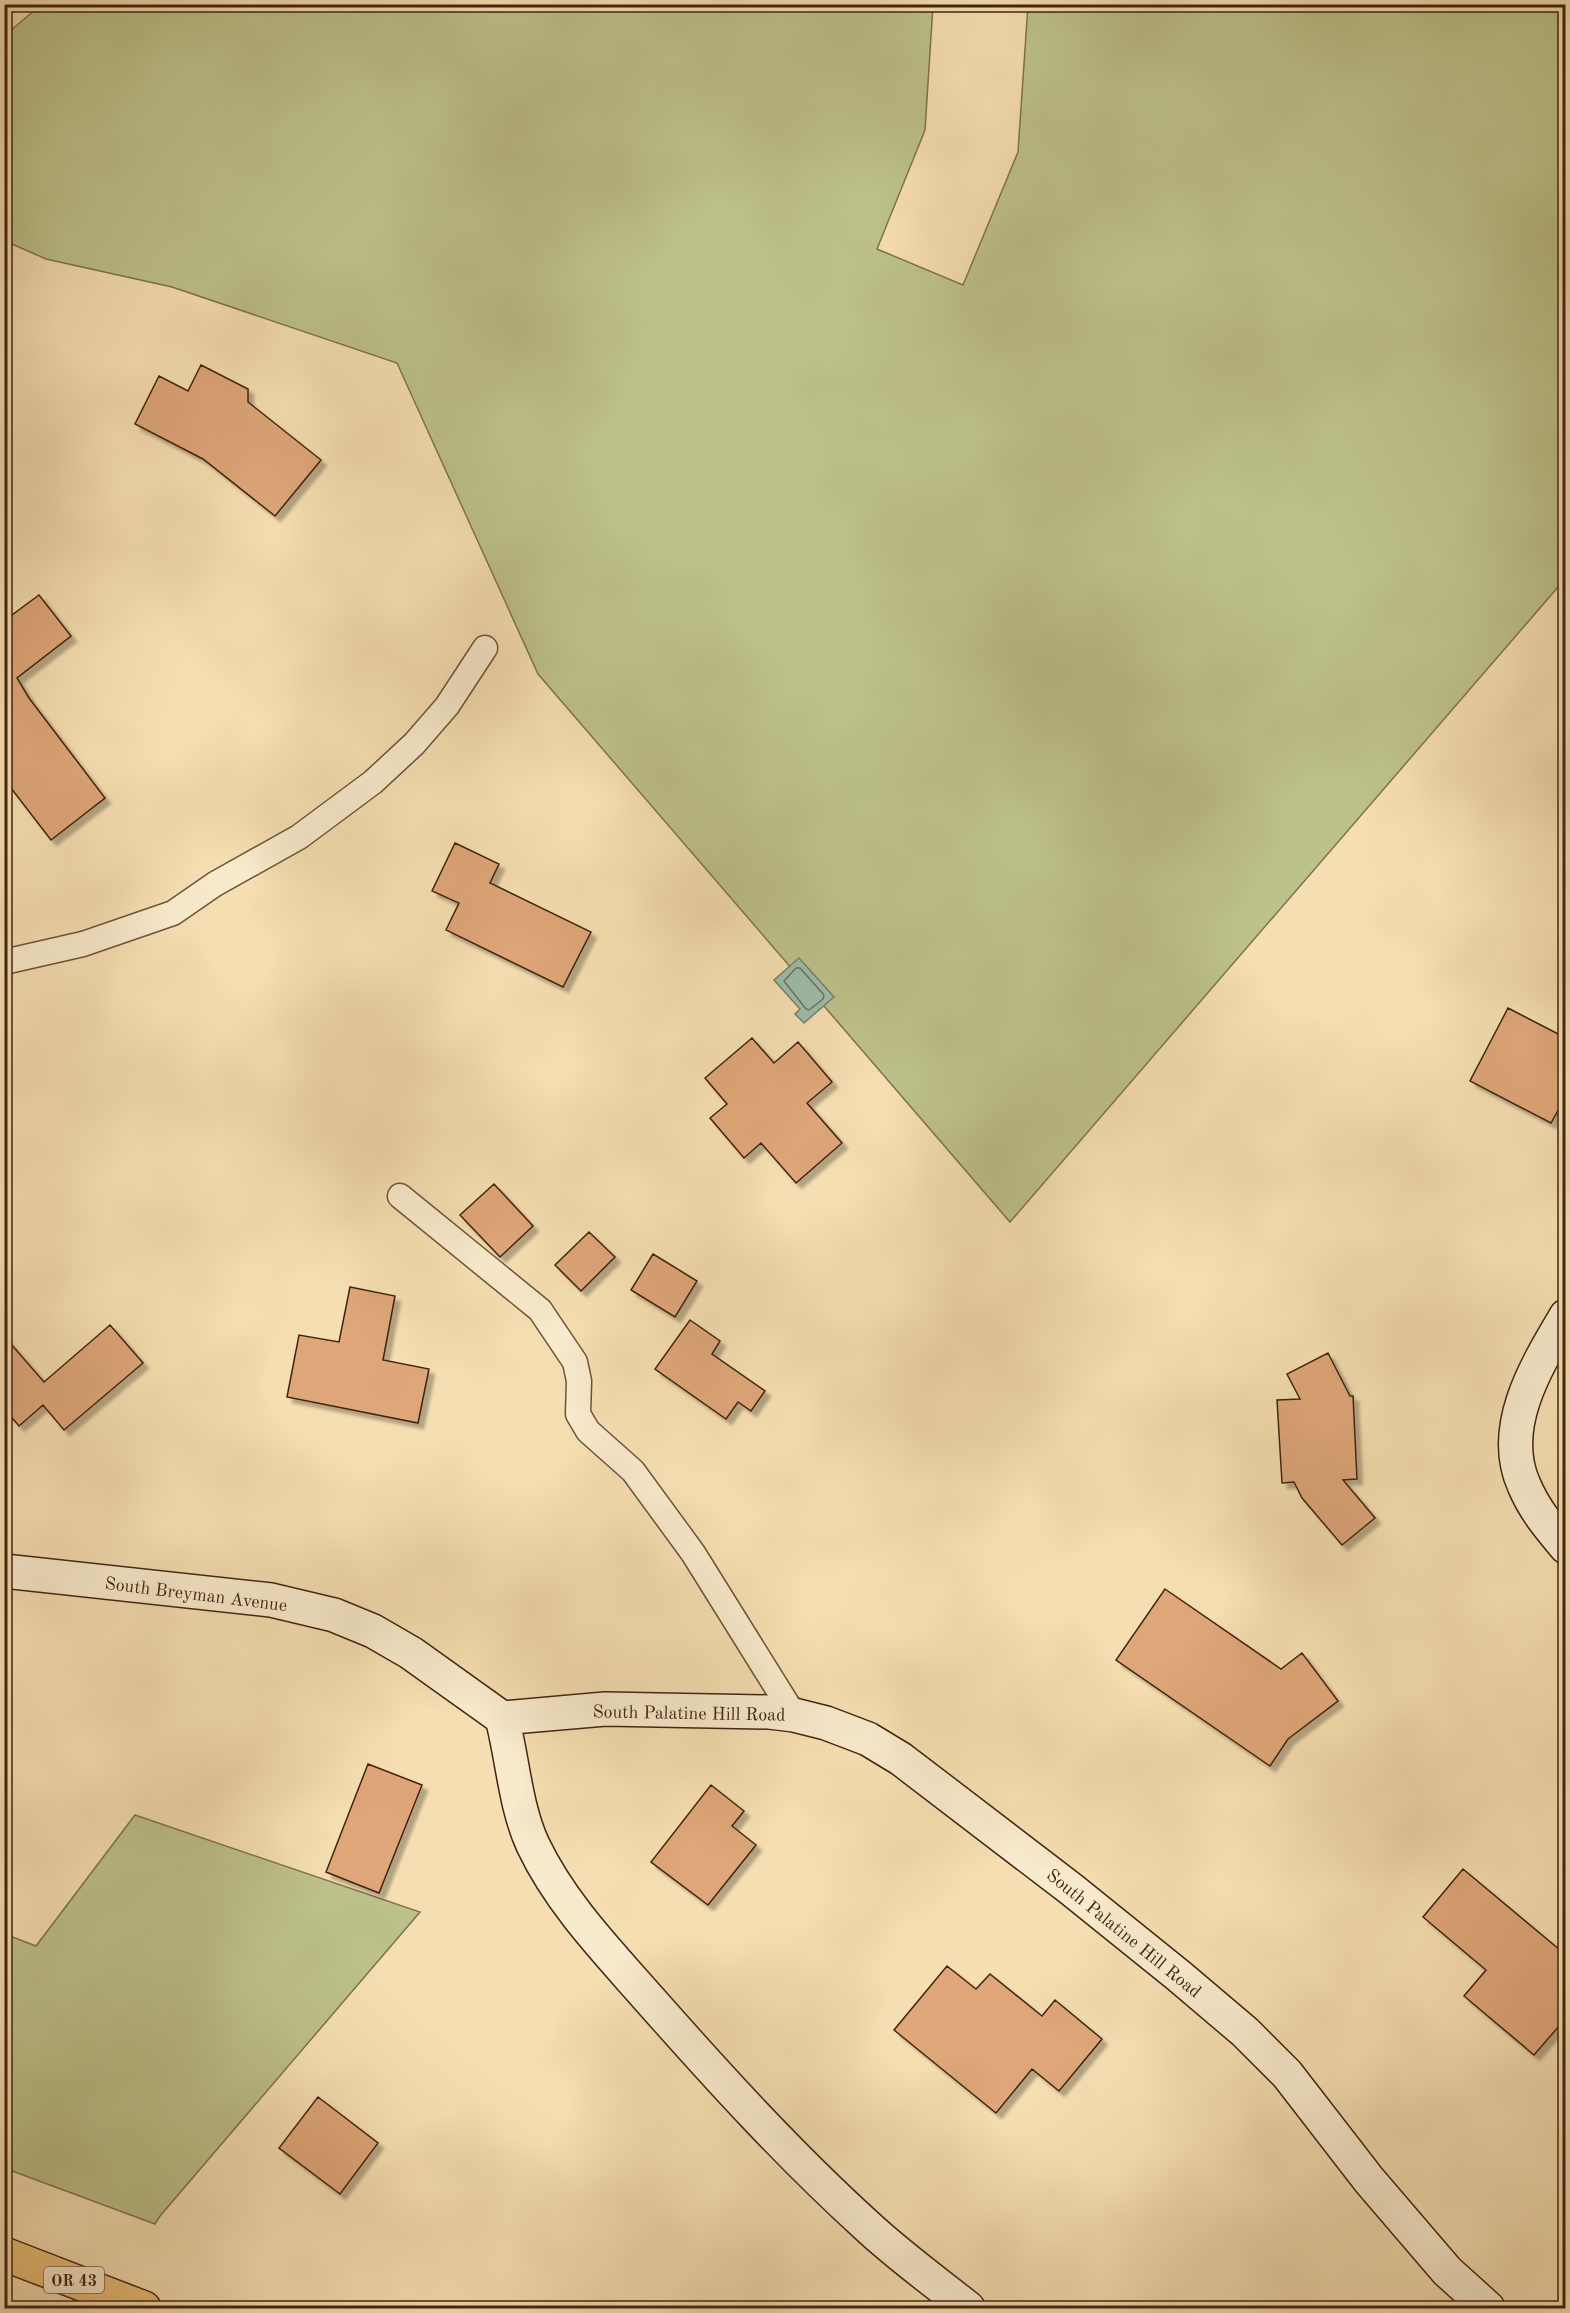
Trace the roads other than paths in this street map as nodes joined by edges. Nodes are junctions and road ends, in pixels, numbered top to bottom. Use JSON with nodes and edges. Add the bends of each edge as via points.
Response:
{"nodes":[{"id":1,"x":485,"y":648,"type":"dead end"},
{"id":2,"x":4,"y":962,"type":"edge"},
{"id":3,"x":400,"y":1196,"type":"dead end"},
{"id":4,"x":1566,"y":1316,"type":"edge"},
{"id":5,"x":1566,"y":1547,"type":"edge"},
{"id":6,"x":4,"y":1571,"type":"edge"},
{"id":7,"x":794,"y":1715,"type":"junction"},
{"id":8,"x":502,"y":1718,"type":"junction"},
{"id":9,"x":4,"y":2254,"type":"edge"},
{"id":10,"x":144,"y":2308,"type":"edge"},
{"id":11,"x":968,"y":2308,"type":"edge"},
{"id":12,"x":1488,"y":2308,"type":"edge"}],
"edges":[{"from":1,"to":2,"type":"lane","via":[[447,706],[414,744],[374,782],[299,837],[172,913],[83,944]]},
{"from":3,"to":7,"type":"lane","via":[[540,1310],[576,1362],[578,1414],[588,1431],[633,1471],[693,1553]]},
{"from":4,"to":5,"type":"street","via":[[1533,1374],[1516,1433],[1522,1483],[1535,1508]]},
{"from":6,"to":8,"type":"street","name":"South Breyman Avenue","via":[[272,1600],[334,1615],[411,1653]]},
{"from":7,"to":8,"type":"street","name":"South Palatine Hill Road","via":[[605,1709]]},
{"from":7,"to":12,"type":"street","name":"South Palatine Hill Road","via":[[868,1738],[901,1759],[1071,1889],[1245,2032],[1287,2074],[1447,2271]]},
{"from":8,"to":11,"type":"street","via":[[522,1817],[546,1870],[571,1906],[689,2044],[814,2176],[868,2227]]},
{"from":9,"to":10,"type":"main road","number":"OR 43"}]}
